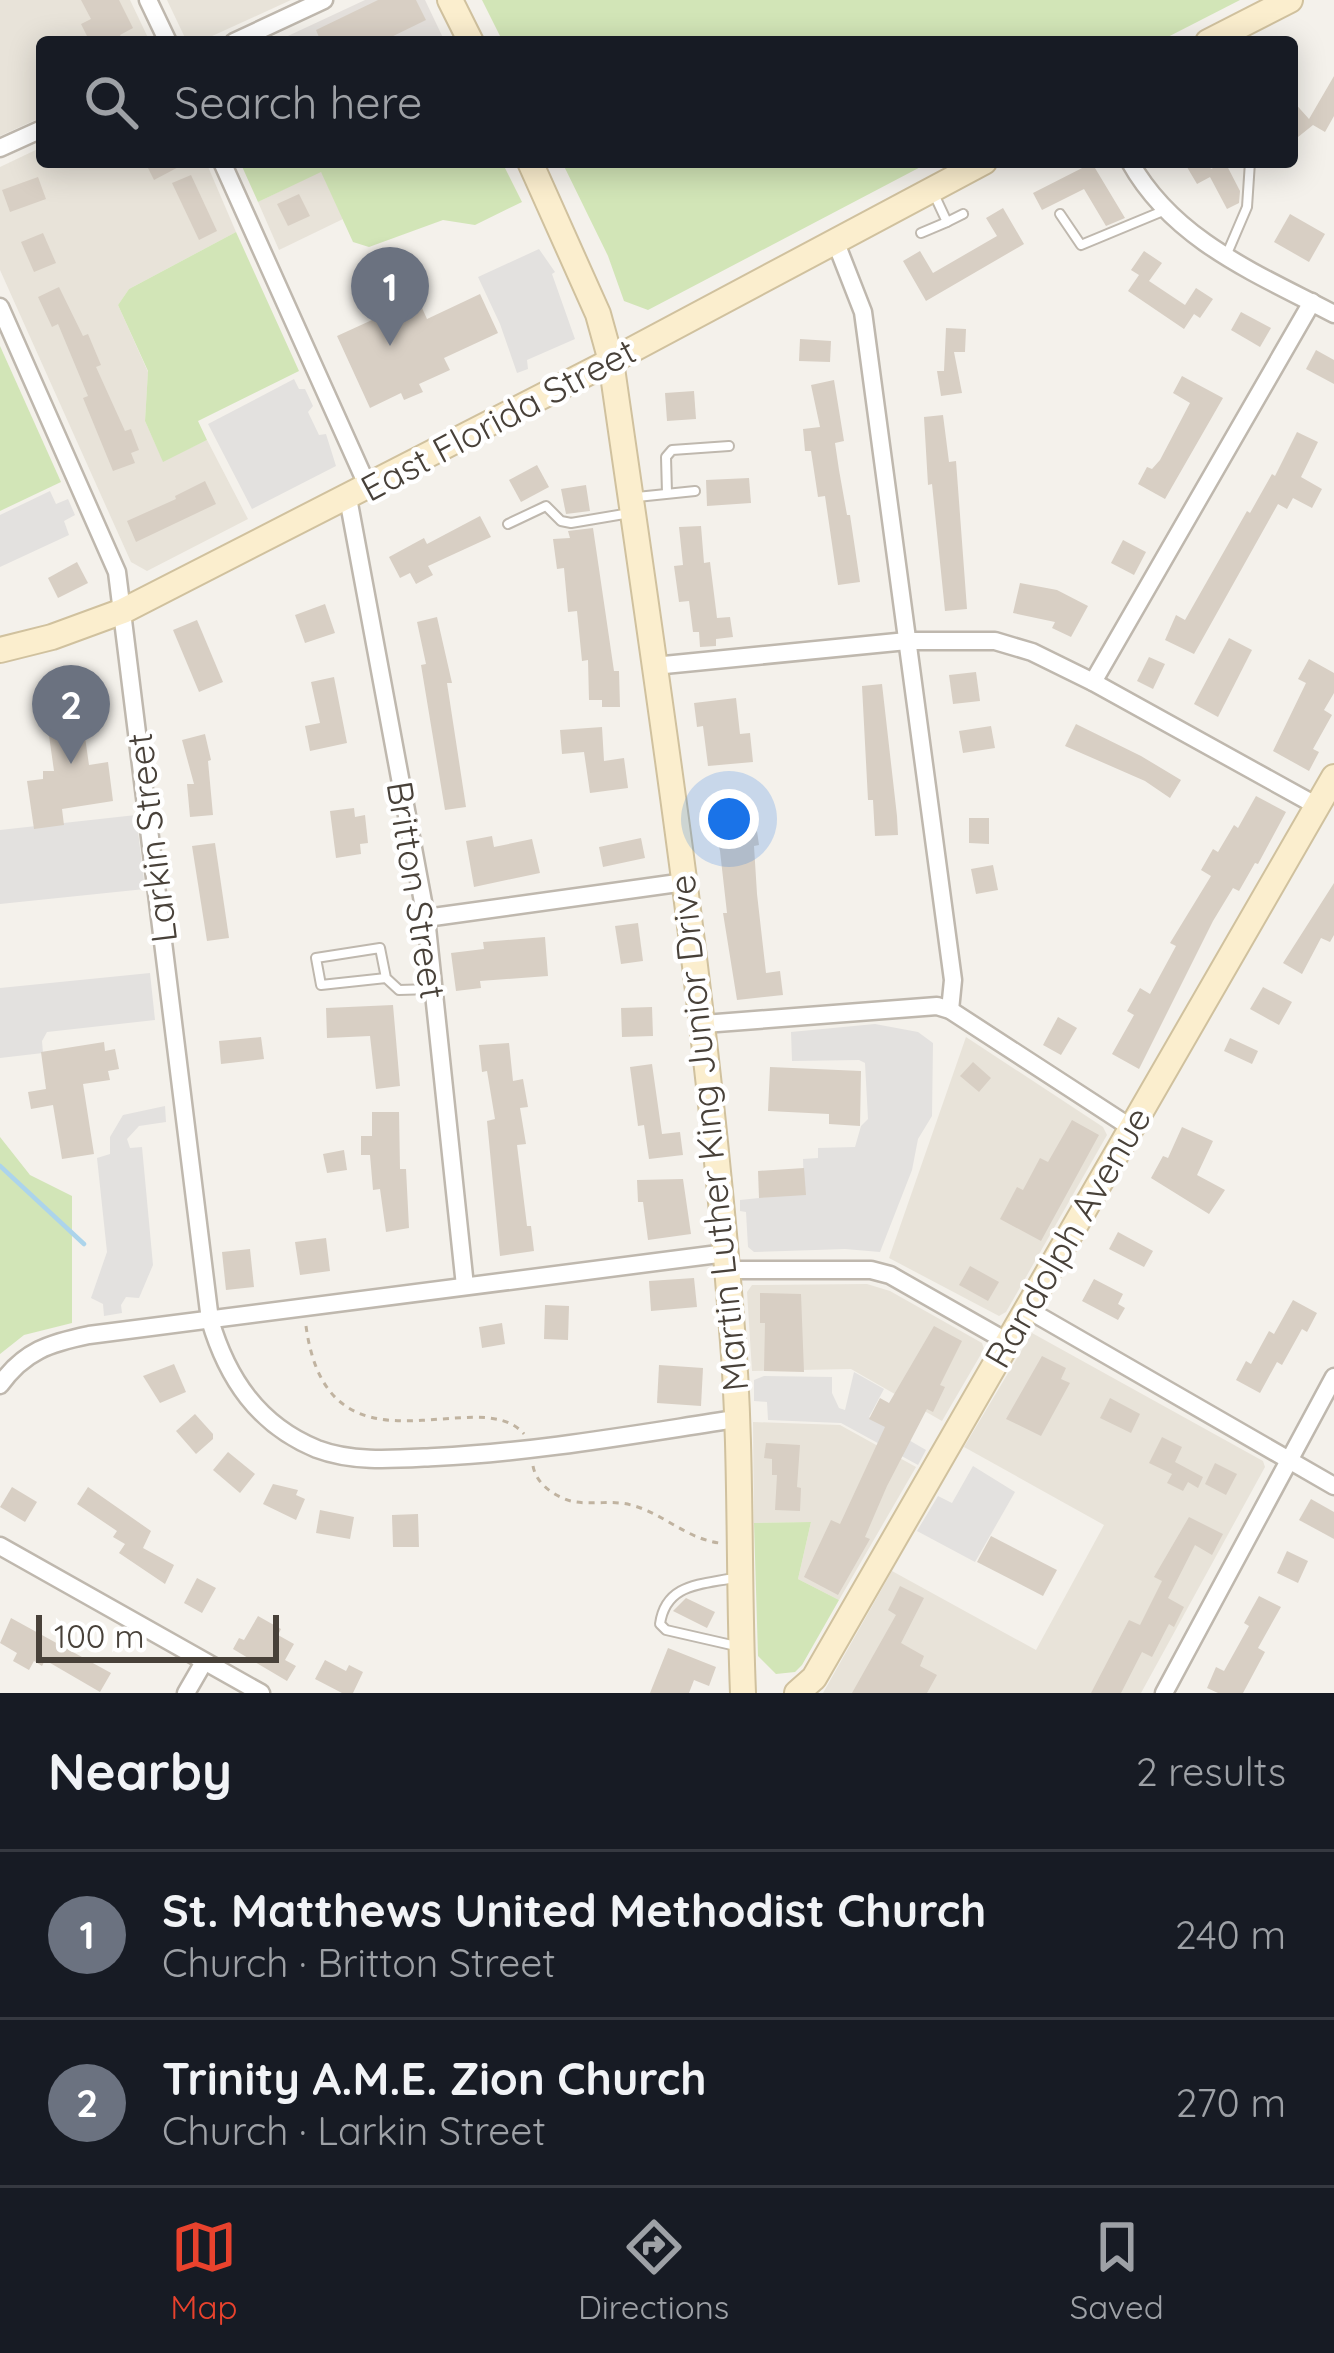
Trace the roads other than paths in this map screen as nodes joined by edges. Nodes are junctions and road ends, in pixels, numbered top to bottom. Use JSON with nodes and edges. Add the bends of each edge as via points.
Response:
{"nodes":[{"id":1,"x":148,"y":0,"type":"edge"},
{"id":2,"x":324,"y":0,"type":"edge"},
{"id":3,"x":449,"y":0,"type":"edge"},
{"id":4,"x":1290,"y":0,"type":"edge"},
{"id":5,"x":165,"y":36,"type":"edge"},
{"id":6,"x":247,"y":36,"type":"edge"},
{"id":7,"x":467,"y":36,"type":"edge"},
{"id":8,"x":1220,"y":36,"type":"edge"},
{"id":9,"x":36,"y":132,"type":"edge"},
{"id":10,"x":0,"y":148,"type":"edge"},
{"id":11,"x":224,"y":168,"type":"edge"},
{"id":12,"x":533,"y":168,"type":"edge"},
{"id":13,"x":973,"y":168,"type":"edge"},
{"id":14,"x":1134,"y":168,"type":"edge"},
{"id":15,"x":1250,"y":168,"type":"edge"},
{"id":16,"x":932,"y":190,"type":"junction"},
{"id":17,"x":1165,"y":211,"type":"junction"},
{"id":18,"x":963,"y":214,"type":"dead end"},
{"id":19,"x":1060,"y":214,"type":"dead end"},
{"id":20,"x":947,"y":222,"type":"junction"},
{"id":21,"x":921,"y":233,"type":"dead end"},
{"id":22,"x":836,"y":243,"type":"junction"},
{"id":23,"x":1226,"y":256,"type":"junction"},
{"id":24,"x":1312,"y":302,"type":"junction"},
{"id":25,"x":0,"y":307,"type":"edge"},
{"id":26,"x":1334,"y":314,"type":"edge"},
{"id":27,"x":611,"y":361,"type":"junction"},
{"id":28,"x":729,"y":446,"type":"dead end"},
{"id":29,"x":695,"y":490,"type":"dead end"},
{"id":30,"x":358,"y":492,"type":"junction"},
{"id":31,"x":668,"y":494,"type":"junction"},
{"id":32,"x":631,"y":505,"type":"junction"},
{"id":33,"x":508,"y":524,"type":"dead end"},
{"id":34,"x":123,"y":611,"type":"junction"},
{"id":35,"x":907,"y":640,"type":"junction"},
{"id":36,"x":0,"y":650,"type":"edge"},
{"id":37,"x":654,"y":667,"type":"junction"},
{"id":38,"x":1093,"y":682,"type":"junction"},
{"id":39,"x":1334,"y":777,"type":"edge"},
{"id":40,"x":1317,"y":806,"type":"junction"},
{"id":41,"x":685,"y":882,"type":"junction"},
{"id":42,"x":426,"y":918,"type":"junction"},
{"id":43,"x":386,"y":978,"type":"junction"},
{"id":44,"x":434,"y":989,"type":"junction"},
{"id":45,"x":950,"y":1010,"type":"junction"},
{"id":46,"x":704,"y":1024,"type":"junction"},
{"id":47,"x":1130,"y":1127,"type":"junction"},
{"id":48,"x":727,"y":1262,"type":"junction"},
{"id":49,"x":465,"y":1286,"type":"junction"},
{"id":50,"x":1025,"y":1308,"type":"junction"},
{"id":51,"x":210,"y":1320,"type":"junction"},
{"id":52,"x":1006,"y":1341,"type":"junction"},
{"id":53,"x":1334,"y":1377,"type":"edge"},
{"id":54,"x":0,"y":1384,"type":"edge"},
{"id":55,"x":736,"y":1419,"type":"junction"},
{"id":56,"x":1290,"y":1462,"type":"junction"},
{"id":57,"x":1334,"y":1486,"type":"edge"},
{"id":58,"x":0,"y":1546,"type":"edge"},
{"id":59,"x":740,"y":1576,"type":"junction"},
{"id":60,"x":741,"y":1646,"type":"junction"},
{"id":61,"x":204,"y":1662,"type":"junction"},
{"id":62,"x":186,"y":1693,"type":"edge"},
{"id":63,"x":262,"y":1693,"type":"edge"},
{"id":64,"x":743,"y":1693,"type":"edge"},
{"id":65,"x":797,"y":1693,"type":"edge"},
{"id":66,"x":1164,"y":1693,"type":"edge"}],
"edges":[{"from":1,"to":5,"type":"street"},
{"from":2,"to":6,"type":"street"},
{"from":3,"to":7,"type":"main road"},
{"from":4,"to":8,"type":"main road"},
{"from":9,"to":10,"type":"street"},
{"from":11,"to":30,"type":"street","name":"Britton Street"},
{"from":12,"to":27,"type":"main road","name":"Martin Luther King Junior Drive"},
{"from":13,"to":16,"type":"main road","name":"East Florida Street"},
{"from":14,"to":17,"type":"street"},
{"from":15,"to":23,"type":"lane","via":[[1247,207]]},
{"from":16,"to":20,"type":"lane"},
{"from":16,"to":22,"type":"main road","name":"East Florida Street"},
{"from":17,"to":19,"type":"lane","via":[[1082,245]]},
{"from":17,"to":23,"type":"street"},
{"from":18,"to":20,"type":"lane"},
{"from":20,"to":21,"type":"lane"},
{"from":22,"to":27,"type":"main road","name":"East Florida Street"},
{"from":22,"to":35,"type":"street","via":[[863,312]]},
{"from":23,"to":24,"type":"street"},
{"from":24,"to":26,"type":"street"},
{"from":24,"to":38,"type":"street"},
{"from":25,"to":34,"type":"street","name":"Larkin Street","via":[[117,572]]},
{"from":27,"to":30,"type":"main road","name":"East Florida Street"},
{"from":27,"to":32,"type":"main road","name":"Martin Luther King Junior Drive"},
{"from":28,"to":31,"type":"lane","via":[[672,450],[665,458]]},
{"from":29,"to":31,"type":"lane"},
{"from":30,"to":34,"type":"main road","name":"East Florida Street"},
{"from":30,"to":42,"type":"street","name":"Britton Street"},
{"from":31,"to":32,"type":"lane"},
{"from":32,"to":33,"type":"lane","via":[[571,523],[546,506]]},
{"from":32,"to":37,"type":"main road","name":"Martin Luther King Junior Drive"},
{"from":34,"to":36,"type":"main road","name":"East Florida Street"},
{"from":34,"to":51,"type":"street","name":"Larkin Street"},
{"from":35,"to":37,"type":"street"},
{"from":35,"to":38,"type":"street","via":[[995,641]]},
{"from":35,"to":45,"type":"street","via":[[953,980]]},
{"from":37,"to":41,"type":"main road","name":"Martin Luther King Junior Drive"},
{"from":38,"to":40,"type":"street"},
{"from":39,"to":40,"type":"main road","name":"Randolph Avenue"},
{"from":40,"to":47,"type":"main road","name":"Randolph Avenue"},
{"from":41,"to":42,"type":"street"},
{"from":41,"to":46,"type":"main road","name":"Martin Luther King Junior Drive"},
{"from":42,"to":44,"type":"street","name":"Britton Street"},
{"from":43,"to":43,"type":"lane","via":[[380,948],[316,958],[321,985]]},
{"from":43,"to":44,"type":"lane","via":[[399,990]]},
{"from":44,"to":49,"type":"street","name":"Britton Street"},
{"from":45,"to":46,"type":"street","via":[[924,1005]]},
{"from":45,"to":47,"type":"street"},
{"from":46,"to":48,"type":"main road","name":"Martin Luther King Junior Drive"},
{"from":47,"to":50,"type":"main road","name":"Randolph Avenue"},
{"from":48,"to":49,"type":"street"},
{"from":48,"to":52,"type":"street","via":[[890,1275]]},
{"from":48,"to":55,"type":"main road","name":"Martin Luther King Junior Drive"},
{"from":49,"to":51,"type":"street"},
{"from":50,"to":52,"type":"main road","name":"Randolph Avenue"},
{"from":50,"to":56,"type":"street"},
{"from":51,"to":54,"type":"street","via":[[47,1344]]},
{"from":51,"to":55,"type":"street","name":"Larkin Street","via":[[249,1402],[294,1437],[347,1457],[514,1453]]},
{"from":52,"to":65,"type":"main road","name":"Randolph Avenue","via":[[814,1678]]},
{"from":53,"to":56,"type":"street"},
{"from":55,"to":59,"type":"main road","name":"Martin Luther King Junior Drive"},
{"from":56,"to":57,"type":"street"},
{"from":56,"to":66,"type":"street"},
{"from":58,"to":61,"type":"street"},
{"from":59,"to":60,"type":"main road","name":"Martin Luther King Junior Drive"},
{"from":59,"to":60,"type":"lane","via":[[673,1594],[660,1624]]},
{"from":60,"to":64,"type":"main road","name":"Martin Luther King Junior Drive"},
{"from":61,"to":62,"type":"street"},
{"from":61,"to":63,"type":"street"}]}
